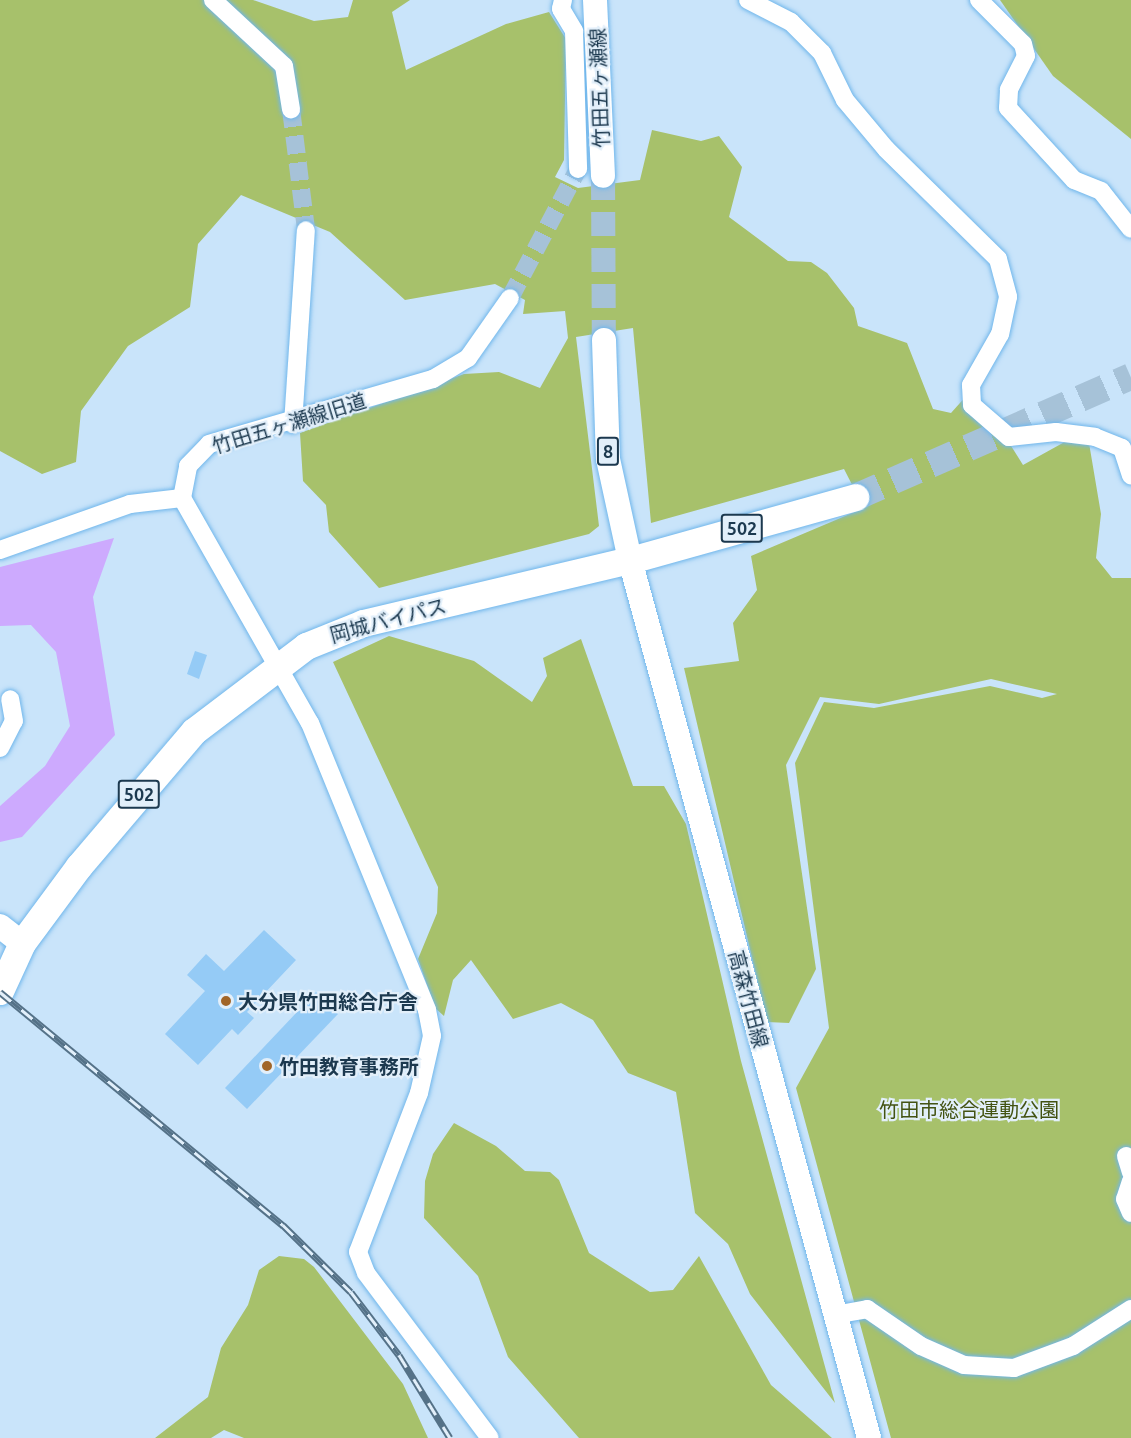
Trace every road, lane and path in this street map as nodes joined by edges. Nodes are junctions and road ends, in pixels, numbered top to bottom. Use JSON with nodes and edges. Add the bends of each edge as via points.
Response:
{"nodes":[{"id":1,"x":213,"y":0,"type":"edge"},
{"id":2,"x":562,"y":0,"type":"edge"},
{"id":3,"x":595,"y":0,"type":"edge"},
{"id":4,"x":748,"y":0,"type":"edge"},
{"id":5,"x":979,"y":0,"type":"edge"},
{"id":6,"x":291,"y":109,"type":"tunnel mouth"},
{"id":7,"x":578,"y":170,"type":"tunnel mouth"},
{"id":8,"x":603,"y":176,"type":"tunnel mouth"},
{"id":9,"x":1131,"y":229,"type":"edge"},
{"id":10,"x":306,"y":230,"type":"tunnel mouth"},
{"id":11,"x":510,"y":298,"type":"tunnel mouth"},
{"id":12,"x":604,"y":340,"type":"tunnel mouth"},
{"id":13,"x":293,"y":424,"type":"junction"},
{"id":14,"x":1131,"y":476,"type":"edge"},
{"id":15,"x":855,"y":497,"type":"tunnel mouth"},
{"id":16,"x":182,"y":498,"type":"junction"},
{"id":17,"x":0,"y":550,"type":"edge"},
{"id":18,"x":630,"y":560,"type":"junction"},
{"id":19,"x":275,"y":665,"type":"junction"},
{"id":20,"x":10,"y":699,"type":"dead end"},
{"id":21,"x":6,"y":730,"type":"edge"},
{"id":22,"x":0,"y":748,"type":"edge"},
{"id":23,"x":0,"y":926,"type":"edge"},
{"id":24,"x":22,"y":943,"type":"junction"},
{"id":25,"x":0,"y":991,"type":"edge"},
{"id":26,"x":1131,"y":1181,"type":"edge"},
{"id":27,"x":1131,"y":1213,"type":"edge"},
{"id":28,"x":1131,"y":1309,"type":"edge"},
{"id":29,"x":834,"y":1315,"type":"junction"},
{"id":30,"x":490,"y":1438,"type":"edge"},
{"id":31,"x":868,"y":1438,"type":"edge"}],
"edges":[{"from":1,"to":6,"type":"street","via":[[284,66]]},
{"from":2,"to":7,"type":"street","via":[[574,31]]},
{"from":3,"to":8,"type":"main road","name":"竹田五ヶ瀬線"},
{"from":4,"to":14,"type":"street","via":[[791,22],[822,53],[846,100],[886,149],[998,259],[1008,297],[1000,334],[971,385],[972,405],[1009,437],[1056,432],[1095,437],[1122,448]]},
{"from":5,"to":9,"type":"street","via":[[1023,44],[1026,56],[1009,90],[1008,108],[1074,180],[1107,197]]},
{"from":10,"to":13,"type":"street"},
{"from":11,"to":13,"type":"street","name":"竹田五ヶ瀬線旧道","via":[[468,358],[433,379]]},
{"from":12,"to":18,"type":"main road","number":"8","via":[[608,459]]},
{"from":13,"to":16,"type":"street","name":"竹田五ヶ瀬線旧道","via":[[209,444],[188,466]]},
{"from":15,"to":18,"type":"highway","name":"岡城バイパス","number":"502"},
{"from":16,"to":17,"type":"street","via":[[130,504]]},
{"from":16,"to":19,"type":"street"},
{"from":18,"to":19,"type":"highway","name":"岡城バイパス","number":"502","via":[[363,623],[330,634]]},
{"from":18,"to":29,"type":"main road","name":"高森竹田線"},
{"from":19,"to":24,"type":"highway","name":"岡城バイパス","number":"502","via":[[194,731],[92,850]]},
{"from":19,"to":30,"type":"street","via":[[310,723],[357,827],[427,1010],[432,1036],[419,1093],[358,1252],[366,1273]]},
{"from":20,"to":21,"type":"street"},
{"from":21,"to":22,"type":"street"},
{"from":23,"to":24,"type":"main road"},
{"from":24,"to":25,"type":"highway","name":"岡城バイパス","number":"502"},
{"from":26,"to":27,"type":"street","via":[[1125,1199]]},
{"from":28,"to":29,"type":"street","via":[[1073,1346],[1014,1368],[964,1365],[921,1346],[867,1309]]},
{"from":29,"to":31,"type":"main road","name":"高森竹田線"}]}
